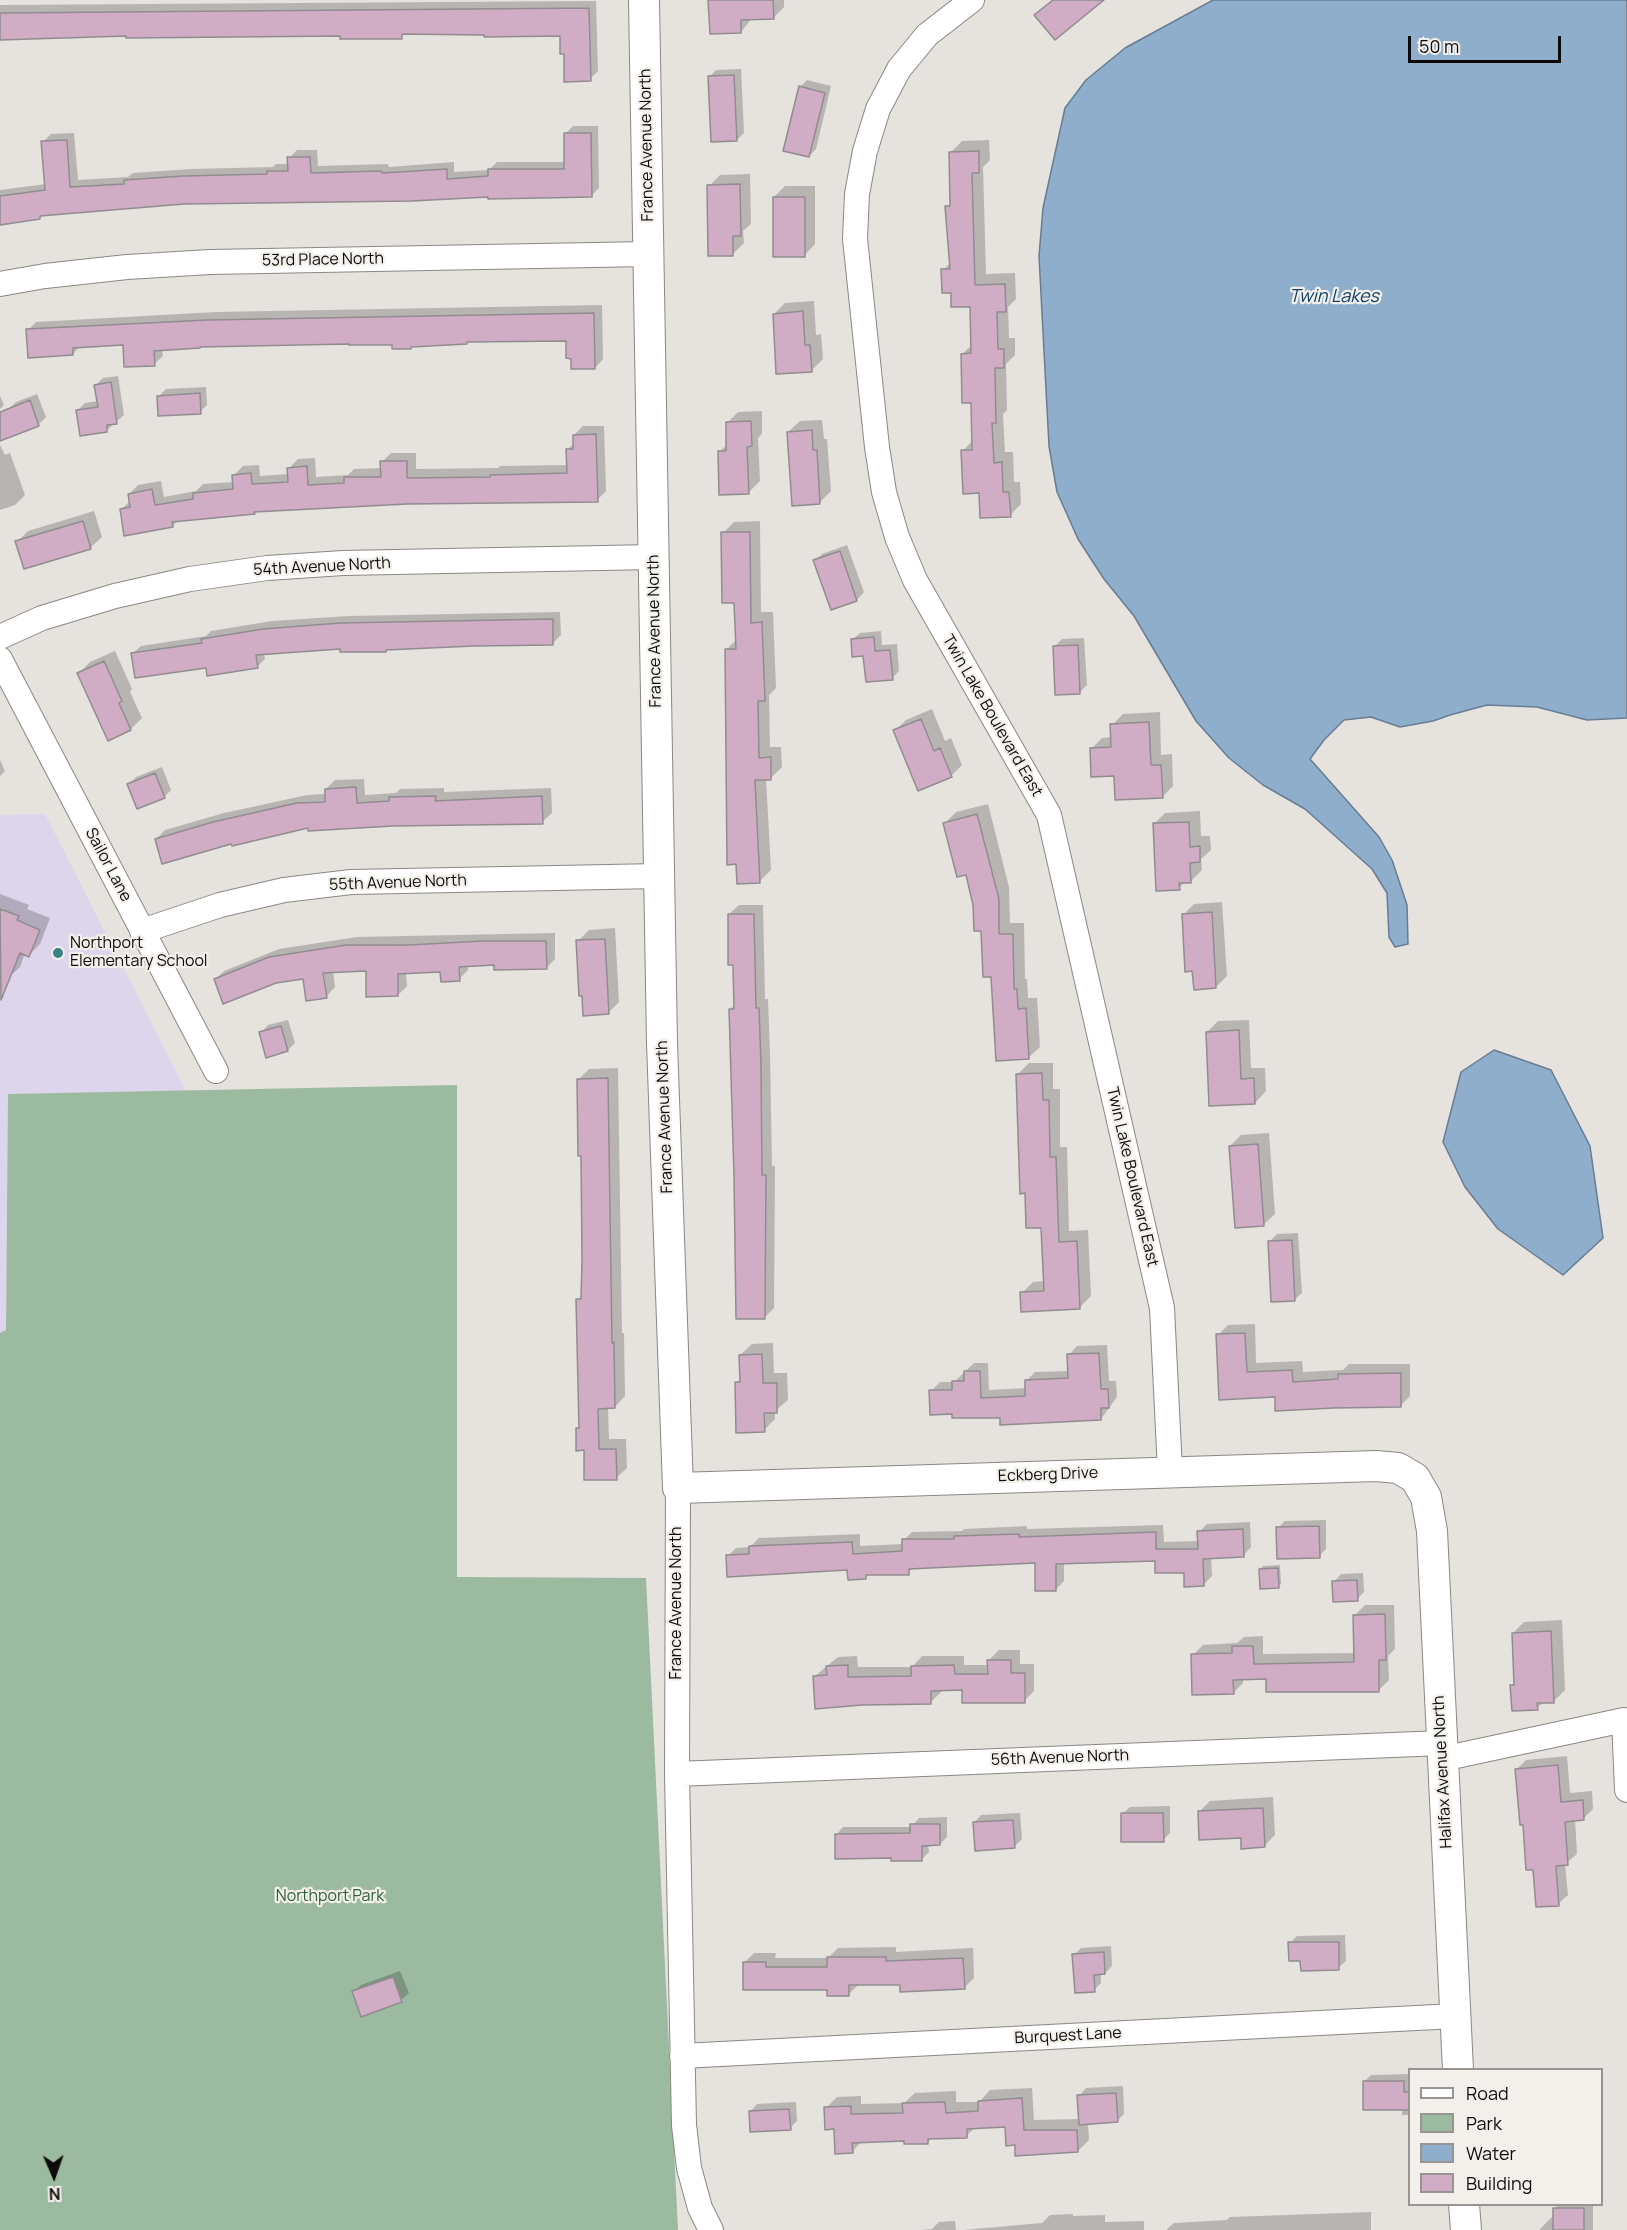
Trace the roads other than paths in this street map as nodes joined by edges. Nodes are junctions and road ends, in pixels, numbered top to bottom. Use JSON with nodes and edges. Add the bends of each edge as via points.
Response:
{"nodes":[{"id":1,"x":644,"y":0,"type":"edge"},
{"id":2,"x":972,"y":0,"type":"edge"},
{"id":3,"x":648,"y":254,"type":"junction"},
{"id":4,"x":0,"y":284,"type":"edge"},
{"id":5,"x":654,"y":557,"type":"junction"},
{"id":6,"x":0,"y":637,"type":"edge"},
{"id":7,"x":0,"y":658,"type":"edge"},
{"id":8,"x":659,"y":876,"type":"junction"},
{"id":9,"x":142,"y":931,"type":"junction"},
{"id":10,"x":216,"y":1071,"type":"dead end"},
{"id":11,"x":1170,"y":1471,"type":"junction"},
{"id":12,"x":1415,"y":1478,"type":"joint"},
{"id":13,"x":678,"y":1488,"type":"junction"},
{"id":14,"x":1442,"y":1751,"type":"junction"},
{"id":15,"x":677,"y":1773,"type":"junction"},
{"id":16,"x":1627,"y":1790,"type":"edge"},
{"id":17,"x":1455,"y":2016,"type":"junction"},
{"id":18,"x":682,"y":2056,"type":"junction"},
{"id":19,"x":1458,"y":2068,"type":"edge"},
{"id":20,"x":1464,"y":2206,"type":"edge"},
{"id":21,"x":711,"y":2230,"type":"edge"},
{"id":22,"x":1466,"y":2230,"type":"edge"}],
"edges":[{"from":1,"to":3,"type":"street","name":"France Avenue North"},
{"from":2,"to":11,"type":"street","name":"Twin Lake Boulevard East","via":[[927,35],[899,69],[878,109],[865,151],[857,194],[855,238],[877,447],[884,492],[915,580],[1049,815],[1162,1308]]},
{"from":3,"to":4,"type":"street","name":"53rd Place North","via":[[210,262],[127,267]]},
{"from":3,"to":5,"type":"street","name":"France Avenue North"},
{"from":5,"to":6,"type":"street","name":"54th Avenue North","via":[[267,568],[190,579],[115,596],[42,618]]},
{"from":5,"to":8,"type":"street","name":"France Avenue North"},
{"from":7,"to":9,"type":"street","name":"Sailor Lane"},
{"from":8,"to":9,"type":"street","name":"55th Avenue North","via":[[351,882],[284,890],[220,905]]},
{"from":8,"to":13,"type":"street","name":"France Avenue North"},
{"from":9,"to":10,"type":"street","name":"Sailor Lane"},
{"from":11,"to":12,"type":"street","name":"Eckberg Drive","via":[[1376,1466],[1398,1468]]},
{"from":11,"to":13,"type":"street","name":"Eckberg Drive"},
{"from":12,"to":14,"type":"street","name":"Halifax Avenue North","via":[[1426,1497],[1432,1531]]},
{"from":13,"to":15,"type":"street","name":"France Avenue North"},
{"from":14,"to":15,"type":"street","name":"56th Avenue North"},
{"from":14,"to":16,"type":"street","name":"56th Avenue North","via":[[1624,1720]]},
{"from":14,"to":17,"type":"street","name":"Halifax Avenue North"},
{"from":15,"to":18,"type":"street","name":"France Avenue North"},
{"from":17,"to":18,"type":"street","name":"Burquest Lane"},
{"from":17,"to":19,"type":"street","name":"Halifax Avenue North"},
{"from":18,"to":21,"type":"street","name":"France Avenue North","via":[[689,2168],[700,2208]]},
{"from":20,"to":22,"type":"street"}]}
